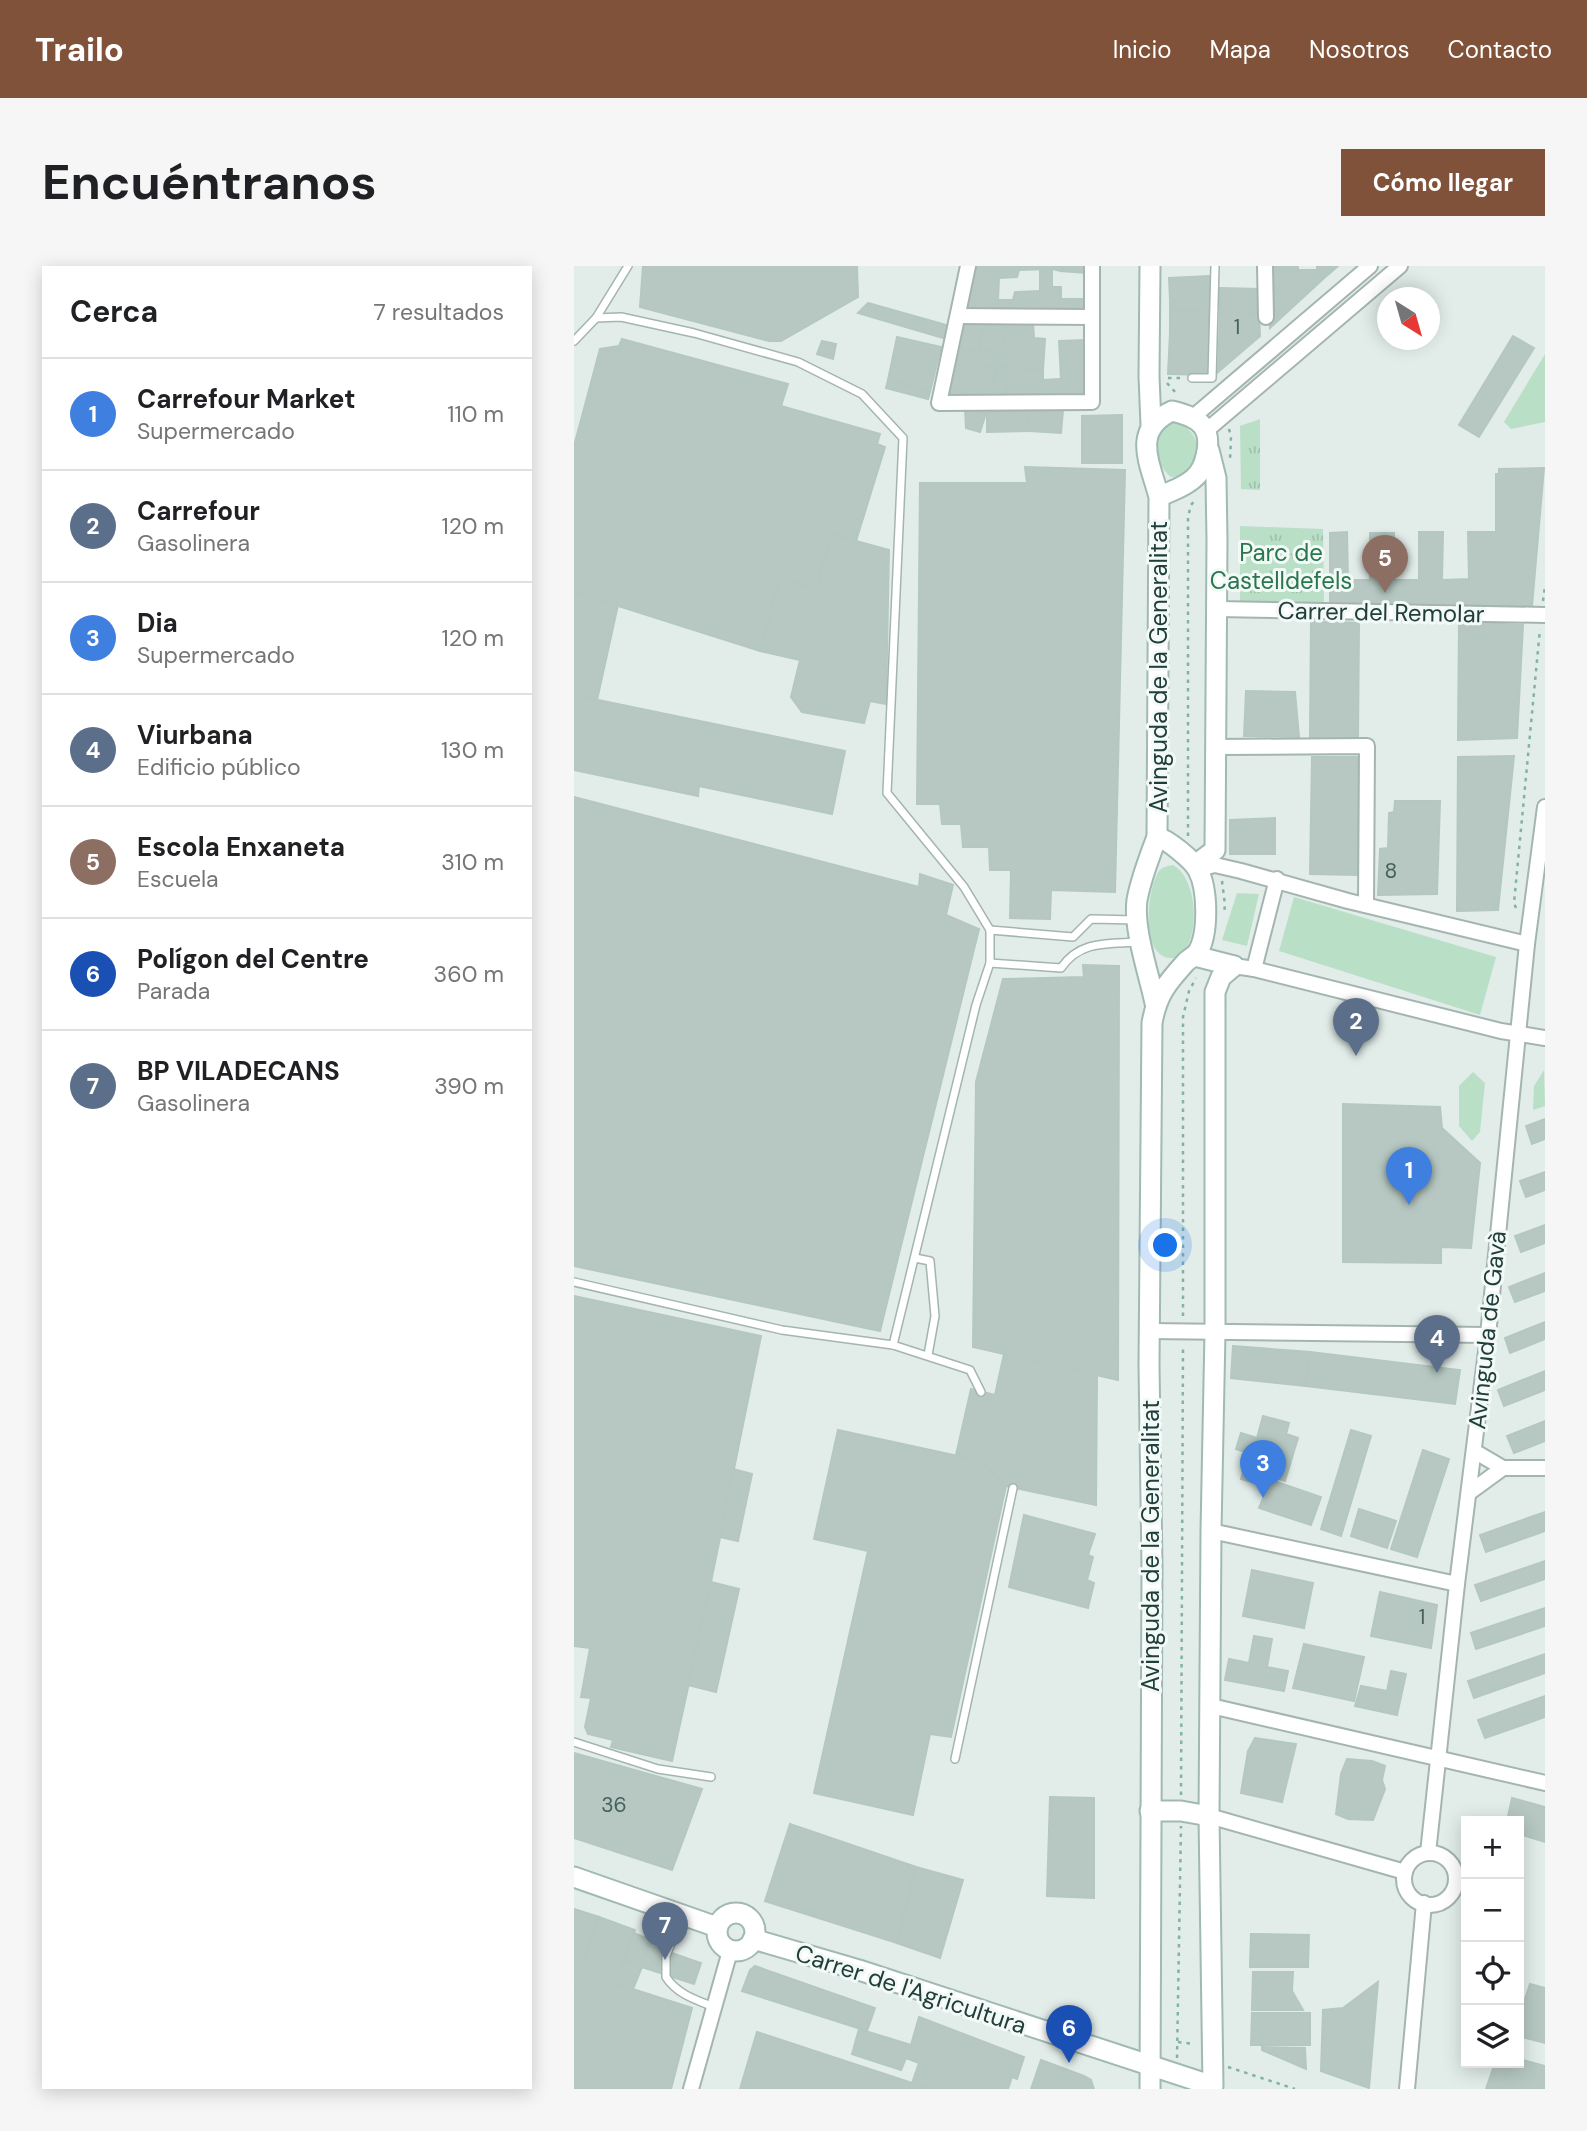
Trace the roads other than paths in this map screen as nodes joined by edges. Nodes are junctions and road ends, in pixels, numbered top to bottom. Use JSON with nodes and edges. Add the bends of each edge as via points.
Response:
{"nodes":[{"id":1,"x":628,"y":266,"type":"edge"},
{"id":2,"x":968,"y":266,"type":"edge"},
{"id":3,"x":1092,"y":266,"type":"edge"},
{"id":4,"x":1150,"y":266,"type":"edge"},
{"id":5,"x":1215,"y":266,"type":"edge"},
{"id":6,"x":1265,"y":266,"type":"edge"},
{"id":7,"x":1370,"y":266,"type":"edge"},
{"id":8,"x":1400,"y":266,"type":"edge"},
{"id":9,"x":958,"y":316,"type":"junction"},
{"id":10,"x":1092,"y":317,"type":"junction"},
{"id":11,"x":1266,"y":317,"type":"dead end"},
{"id":12,"x":596,"y":318,"type":"junction"},
{"id":13,"x":574,"y":341,"type":"edge"},
{"id":14,"x":1157,"y":378,"type":"junction"},
{"id":15,"x":1192,"y":378,"type":"dead end"},
{"id":16,"x":1178,"y":405,"type":"junction"},
{"id":17,"x":1151,"y":425,"type":"junction"},
{"id":18,"x":1203,"y":431,"type":"junction"},
{"id":19,"x":1168,"y":493,"type":"junction"},
{"id":20,"x":1217,"y":609,"type":"junction"},
{"id":21,"x":1543,"y":615,"type":"edge"},
{"id":22,"x":1215,"y":747,"type":"junction"},
{"id":23,"x":1545,"y":807,"type":"edge"},
{"id":24,"x":1544,"y":826,"type":"edge"},
{"id":25,"x":1157,"y":837,"type":"junction"},
{"id":26,"x":1192,"y":863,"type":"junction"},
{"id":27,"x":1144,"y":871,"type":"junction"},
{"id":28,"x":1277,"y":880,"type":"junction"},
{"id":29,"x":1366,"y":905,"type":"junction"},
{"id":30,"x":1137,"y":920,"type":"junction"},
{"id":31,"x":990,"y":930,"type":"junction"},
{"id":32,"x":1141,"y":943,"type":"junction"},
{"id":33,"x":1527,"y":944,"type":"junction"},
{"id":34,"x":1198,"y":958,"type":"junction"},
{"id":35,"x":990,"y":962,"type":"junction"},
{"id":36,"x":1234,"y":966,"type":"junction"},
{"id":37,"x":1255,"y":968,"type":"junction"},
{"id":38,"x":1156,"y":1003,"type":"junction"},
{"id":39,"x":1519,"y":1033,"type":"junction"},
{"id":40,"x":1545,"y":1038,"type":"edge"},
{"id":41,"x":915,"y":1258,"type":"junction"},
{"id":42,"x":574,"y":1282,"type":"edge"},
{"id":43,"x":1150,"y":1331,"type":"junction"},
{"id":44,"x":1215,"y":1332,"type":"junction"},
{"id":45,"x":1488,"y":1335,"type":"junction"},
{"id":46,"x":893,"y":1345,"type":"junction"},
{"id":47,"x":928,"y":1355,"type":"junction"},
{"id":48,"x":981,"y":1392,"type":"dead end"},
{"id":49,"x":1475,"y":1451,"type":"junction"},
{"id":50,"x":1503,"y":1468,"type":"junction"},
{"id":51,"x":1545,"y":1468,"type":"edge"},
{"id":52,"x":1013,"y":1488,"type":"dead end"},
{"id":53,"x":1470,"y":1492,"type":"junction"},
{"id":54,"x":1211,"y":1531,"type":"junction"},
{"id":55,"x":1457,"y":1584,"type":"junction"},
{"id":56,"x":1211,"y":1706,"type":"junction"},
{"id":57,"x":574,"y":1742,"type":"edge"},
{"id":58,"x":955,"y":1759,"type":"dead end"},
{"id":59,"x":1438,"y":1759,"type":"junction"},
{"id":60,"x":711,"y":1777,"type":"dead end"},
{"id":61,"x":1545,"y":1783,"type":"edge"},
{"id":62,"x":1150,"y":1811,"type":"junction"},
{"id":63,"x":1209,"y":1816,"type":"junction"},
{"id":64,"x":1428,"y":1853,"type":"junction"},
{"id":65,"x":1405,"y":1872,"type":"junction"},
{"id":66,"x":574,"y":1877,"type":"edge"},
{"id":67,"x":1423,"y":1903,"type":"junction"},
{"id":68,"x":682,"y":1915,"type":"junction"},
{"id":69,"x":717,"y":1927,"type":"junction"},
{"id":70,"x":753,"y":1940,"type":"junction"},
{"id":71,"x":730,"y":1951,"type":"junction"},
{"id":72,"x":714,"y":2007,"type":"junction"},
{"id":73,"x":1150,"y":2064,"type":"junction"},
{"id":74,"x":1192,"y":2085,"type":"edge"},
{"id":75,"x":1218,"y":2087,"type":"edge"},
{"id":76,"x":691,"y":2089,"type":"edge"},
{"id":77,"x":1150,"y":2089,"type":"edge"},
{"id":78,"x":1407,"y":2089,"type":"edge"}],
"edges":[{"from":1,"to":12,"type":"lane"},
{"from":2,"to":9,"type":"street"},
{"from":3,"to":10,"type":"street"},
{"from":4,"to":14,"type":"street"},
{"from":5,"to":15,"type":"lane","via":[[1212,379]]},
{"from":6,"to":11,"type":"street"},
{"from":7,"to":18,"type":"street"},
{"from":8,"to":18,"type":"street"},
{"from":9,"to":10,"type":"street"},
{"from":9,"to":10,"type":"street","via":[[939,403],[1092,402]]},
{"from":12,"to":13,"type":"lane"},
{"from":12,"to":31,"type":"lane","via":[[621,317],[694,332],[798,362],[862,394],[903,438],[887,793],[964,887]]},
{"from":14,"to":16,"type":"street","via":[[1157,392]]},
{"from":14,"to":17,"type":"street"},
{"from":16,"to":17,"type":"street"},
{"from":16,"to":18,"type":"street"},
{"from":17,"to":19,"type":"street","via":[[1149,468]]},
{"from":18,"to":19,"type":"street","via":[[1200,472]]},
{"from":18,"to":20,"type":"street","via":[[1216,478]]},
{"from":19,"to":25,"type":"street","name":"Avinguda de la Generalitat"},
{"from":20,"to":21,"type":"street","name":"Carrer del Remolar"},
{"from":20,"to":22,"type":"street"},
{"from":22,"to":26,"type":"street","via":[[1214,850]]},
{"from":22,"to":29,"type":"street","via":[[1367,746]]},
{"from":23,"to":24,"type":"street","name":"Avinguda de Gavà"},
{"from":24,"to":33,"type":"street","name":"Avinguda de Gavà"},
{"from":25,"to":26,"type":"street"},
{"from":25,"to":27,"type":"street"},
{"from":26,"to":27,"type":"street","via":[[1171,851],[1157,853]]},
{"from":26,"to":28,"type":"street"},
{"from":26,"to":34,"type":"street","via":[[1202,882],[1206,911]]},
{"from":27,"to":30,"type":"street"},
{"from":28,"to":29,"type":"street"},
{"from":28,"to":37,"type":"street"},
{"from":29,"to":33,"type":"street"},
{"from":30,"to":31,"type":"lane","via":[[1091,919],[1073,937]]},
{"from":30,"to":32,"type":"street"},
{"from":31,"to":35,"type":"lane"},
{"from":32,"to":34,"type":"street","via":[[1155,962],[1170,967]]},
{"from":32,"to":35,"type":"lane","via":[[1095,944],[1070,955],[1061,968]]},
{"from":32,"to":38,"type":"street"},
{"from":33,"to":39,"type":"street","name":"Avinguda de Gavà"},
{"from":34,"to":36,"type":"street"},
{"from":34,"to":38,"type":"street","via":[[1169,981]]},
{"from":35,"to":41,"type":"lane"},
{"from":36,"to":37,"type":"street"},
{"from":36,"to":44,"type":"street","via":[[1221,977],[1214,992]]},
{"from":37,"to":39,"type":"street"},
{"from":38,"to":43,"type":"street","name":"Avinguda de la Generalitat","via":[[1150,1098]]},
{"from":39,"to":40,"type":"street"},
{"from":39,"to":45,"type":"street","name":"Avinguda de Gavà"},
{"from":41,"to":46,"type":"lane"},
{"from":41,"to":47,"type":"lane","via":[[930,1261],[935,1316]]},
{"from":42,"to":46,"type":"lane","via":[[782,1329]]},
{"from":43,"to":44,"type":"street"},
{"from":43,"to":62,"type":"street","name":"Avinguda de la Generalitat"},
{"from":44,"to":45,"type":"street"},
{"from":44,"to":54,"type":"street"},
{"from":45,"to":49,"type":"street","name":"Avinguda de Gavà"},
{"from":46,"to":47,"type":"lane"},
{"from":47,"to":48,"type":"lane","via":[[971,1370]]},
{"from":49,"to":50,"type":"street"},
{"from":49,"to":53,"type":"street","name":"Avinguda de Gavà"},
{"from":50,"to":51,"type":"street"},
{"from":50,"to":53,"type":"street"},
{"from":52,"to":58,"type":"lane"},
{"from":53,"to":55,"type":"street","name":"Avinguda de Gavà"},
{"from":54,"to":55,"type":"street"},
{"from":54,"to":56,"type":"street"},
{"from":55,"to":59,"type":"street","name":"Avinguda de Gavà"},
{"from":56,"to":59,"type":"street"},
{"from":56,"to":63,"type":"street"},
{"from":57,"to":60,"type":"lane","via":[[658,1769]]},
{"from":59,"to":61,"type":"street"},
{"from":59,"to":64,"type":"street","name":"Avinguda de Gavà"},
{"from":62,"to":63,"type":"street"},
{"from":62,"to":73,"type":"street","name":"Avinguda de la Generalitat"},
{"from":63,"to":65,"type":"street"},
{"from":63,"to":75,"type":"street","via":[[1212,2045]]},
{"from":64,"to":65,"type":"street","via":[[1415,1858]]},
{"from":64,"to":67,"type":"street","via":[[1451,1862],[1456,1883],[1443,1901]]},
{"from":65,"to":67,"type":"street","via":[[1410,1895]]},
{"from":66,"to":68,"type":"street"},
{"from":67,"to":78,"type":"street"},
{"from":68,"to":69,"type":"street"},
{"from":68,"to":72,"type":"lane","via":[[666,1956],[666,1977],[677,1990]]},
{"from":69,"to":70,"type":"street","via":[[724,1917],[742,1914],[752,1922]]},
{"from":69,"to":71,"type":"street","via":[[718,1939]]},
{"from":70,"to":71,"type":"street","via":[[741,1951]]},
{"from":70,"to":73,"type":"street","name":"Carrer de l'Agricultura"},
{"from":71,"to":72,"type":"street"},
{"from":72,"to":76,"type":"street"},
{"from":73,"to":74,"type":"street","name":"Carrer de l'Agricultura"},
{"from":73,"to":77,"type":"street","name":"Avinguda de la Generalitat"},
{"from":74,"to":75,"type":"street","name":"Carrer de l'Agricultura"}]}
